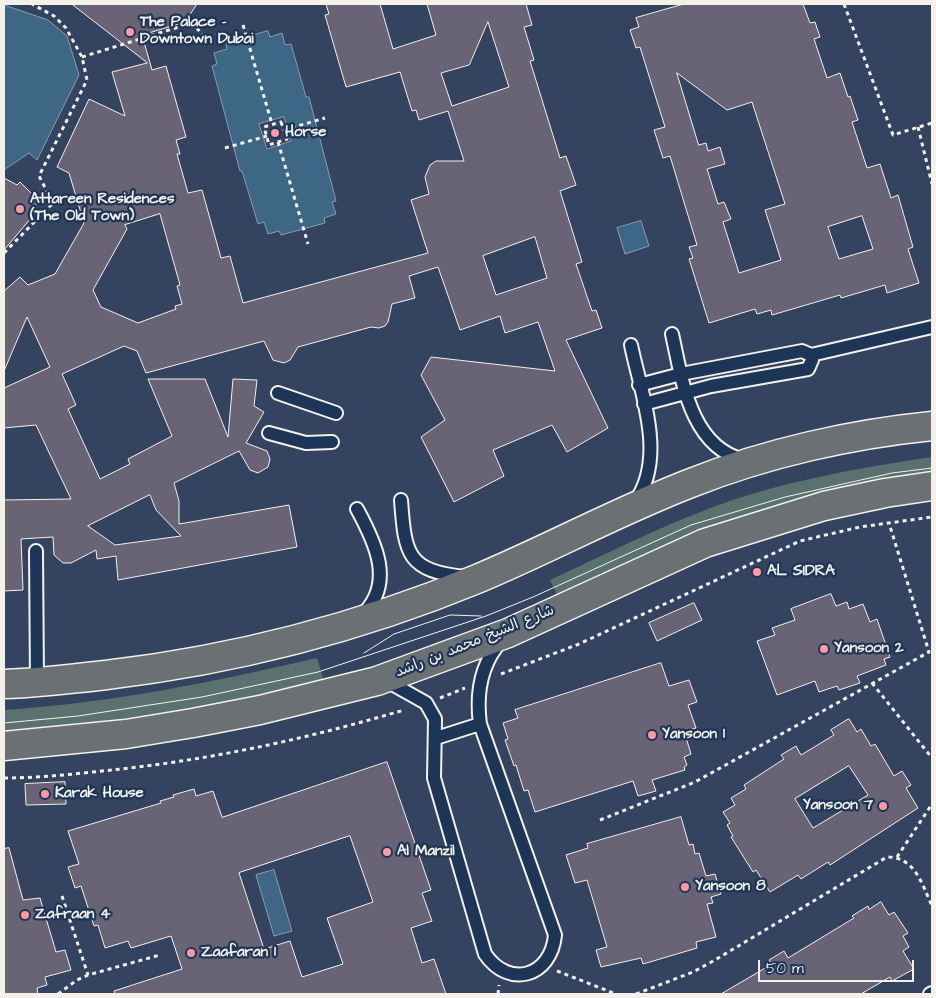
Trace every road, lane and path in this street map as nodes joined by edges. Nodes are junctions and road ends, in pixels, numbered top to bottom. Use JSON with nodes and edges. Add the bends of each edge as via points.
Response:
{"nodes":[{"id":1,"x":32,"y":4,"type":"edge"},
{"id":2,"x":844,"y":4,"type":"edge"},
{"id":3,"x":243,"y":25,"type":"dead end"},
{"id":4,"x":204,"y":37,"type":"dead end"},
{"id":5,"x":82,"y":57,"type":"junction"},
{"id":6,"x":325,"y":118,"type":"dead end"},
{"id":7,"x":272,"y":123,"type":"junction"},
{"id":8,"x":932,"y":123,"type":"edge"},
{"id":9,"x":918,"y":128,"type":"junction"},
{"id":10,"x":286,"y":130,"type":"junction"},
{"id":11,"x":265,"y":136,"type":"junction"},
{"id":12,"x":279,"y":144,"type":"junction"},
{"id":13,"x":225,"y":148,"type":"dead end"},
{"id":14,"x":932,"y":184,"type":"edge"},
{"id":15,"x":308,"y":244,"type":"dead end"},
{"id":16,"x":4,"y":253,"type":"edge"},
{"id":17,"x":932,"y":327,"type":"edge"},
{"id":18,"x":672,"y":334,"type":"dead end"},
{"id":19,"x":631,"y":345,"type":"dead end"},
{"id":20,"x":811,"y":355,"type":"junction"},
{"id":21,"x":680,"y":374,"type":"junction"},
{"id":22,"x":639,"y":385,"type":"junction"},
{"id":23,"x":686,"y":392,"type":"junction"},
{"id":24,"x":278,"y":393,"type":"dead end"},
{"id":25,"x":644,"y":404,"type":"junction"},
{"id":26,"x":336,"y":413,"type":"dead end"},
{"id":27,"x":932,"y":426,"type":"edge"},
{"id":28,"x":269,"y":433,"type":"dead end"},
{"id":29,"x":332,"y":442,"type":"dead end"},
{"id":30,"x":756,"y":462,"type":"junction"},
{"id":31,"x":932,"y":486,"type":"edge"},
{"id":32,"x":401,"y":500,"type":"dead end"},
{"id":33,"x":357,"y":509,"type":"dead end"},
{"id":34,"x":630,"y":510,"type":"junction"},
{"id":35,"x":932,"y":517,"type":"edge"},
{"id":36,"x":889,"y":523,"type":"junction"},
{"id":37,"x":36,"y":551,"type":"dead end"},
{"id":38,"x":478,"y":578,"type":"junction"},
{"id":39,"x":353,"y":623,"type":"junction"},
{"id":40,"x":508,"y":633,"type":"junction"},
{"id":41,"x":517,"y":667,"type":"dead end"},
{"id":42,"x":376,"y":681,"type":"junction"},
{"id":43,"x":37,"y":682,"type":"junction"},
{"id":44,"x":872,"y":683,"type":"junction"},
{"id":45,"x":4,"y":684,"type":"edge"},
{"id":46,"x":480,"y":724,"type":"junction"},
{"id":47,"x":351,"y":725,"type":"dead end"},
{"id":48,"x":436,"y":738,"type":"junction"},
{"id":49,"x":4,"y":746,"type":"edge"},
{"id":50,"x":932,"y":758,"type":"edge"},
{"id":51,"x":4,"y":778,"type":"edge"},
{"id":52,"x":932,"y":804,"type":"edge"},
{"id":53,"x":600,"y":820,"type":"dead end"},
{"id":54,"x":897,"y":857,"type":"junction"},
{"id":55,"x":62,"y":896,"type":"dead end"},
{"id":56,"x":932,"y":906,"type":"edge"},
{"id":57,"x":160,"y":955,"type":"dead end"},
{"id":58,"x":543,"y":966,"type":"junction"},
{"id":59,"x":88,"y":975,"type":"junction"},
{"id":60,"x":58,"y":994,"type":"edge"},
{"id":61,"x":616,"y":994,"type":"edge"},
{"id":62,"x":636,"y":994,"type":"edge"}],
"edges":[{"from":1,"to":5,"type":"path","via":[[54,16],[66,28]]},
{"from":2,"to":9,"type":"path","via":[[893,135]]},
{"from":3,"to":7,"type":"path"},
{"from":4,"to":5,"type":"path","via":[[197,28],[185,26]]},
{"from":5,"to":16,"type":"path","via":[[87,80],[39,176],[53,203]]},
{"from":6,"to":10,"type":"path"},
{"from":7,"to":10,"type":"path","via":[[281,122]]},
{"from":7,"to":11,"type":"path","via":[[264,127]]},
{"from":8,"to":9,"type":"path"},
{"from":9,"to":14,"type":"path"},
{"from":10,"to":12,"type":"path","via":[[287,139]]},
{"from":11,"to":12,"type":"path","via":[[269,145]]},
{"from":11,"to":13,"type":"path"},
{"from":12,"to":15,"type":"path"},
{"from":17,"to":20,"type":"lane"},
{"from":18,"to":21,"type":"lane"},
{"from":19,"to":22,"type":"lane"},
{"from":20,"to":21,"type":"lane","via":[[802,351]]},
{"from":20,"to":23,"type":"lane","via":[[812,365],[808,368]]},
{"from":21,"to":22,"type":"lane"},
{"from":21,"to":23,"type":"lane"},
{"from":22,"to":25,"type":"lane"},
{"from":23,"to":25,"type":"lane"},
{"from":23,"to":30,"type":"lane","via":[[697,422],[715,446],[741,459]]},
{"from":24,"to":26,"type":"lane"},
{"from":25,"to":34,"type":"lane","via":[[650,466],[646,482]]},
{"from":27,"to":30,"type":"main road","via":[[860,437]]},
{"from":28,"to":29,"type":"lane","via":[[306,443]]},
{"from":30,"to":34,"type":"main road","via":[[691,482]]},
{"from":31,"to":40,"type":"main road","name":"شارع الشيخ محمد بن راشد","via":[[824,506],[705,543]]},
{"from":32,"to":38,"type":"lane","via":[[407,548],[415,560],[427,570],[441,574]]},
{"from":33,"to":39,"type":"lane","via":[[372,537],[381,568],[374,599]]},
{"from":34,"to":38,"type":"main road"},
{"from":35,"to":36,"type":"path"},
{"from":36,"to":41,"type":"path","via":[[800,541],[579,644]]},
{"from":36,"to":44,"type":"path","via":[[929,652]]},
{"from":37,"to":43,"type":"lane"},
{"from":38,"to":39,"type":"main road","via":[[416,603]]},
{"from":39,"to":43,"type":"main road","via":[[202,661]]},
{"from":40,"to":42,"type":"main road","name":"شارع الشيخ محمد بن راشد"},
{"from":40,"to":46,"type":"lane","via":[[497,646],[482,675],[478,708]]},
{"from":42,"to":48,"type":"lane","via":[[394,685],[426,703],[435,719]]},
{"from":42,"to":49,"type":"main road","name":"شارع الشيخ محمد بن راشد","via":[[193,723],[126,734]]},
{"from":43,"to":45,"type":"main road"},
{"from":44,"to":50,"type":"path"},
{"from":44,"to":53,"type":"path","via":[[695,782]]},
{"from":46,"to":48,"type":"lane"},
{"from":46,"to":58,"type":"lane","via":[[554,930],[554,946]]},
{"from":47,"to":51,"type":"path","via":[[289,742],[194,760]]},
{"from":48,"to":58,"type":"lane","via":[[434,778],[485,954],[491,963],[511,974],[533,972]]},
{"from":52,"to":54,"type":"path"},
{"from":54,"to":56,"type":"path","via":[[914,869]]},
{"from":54,"to":62,"type":"path","via":[[877,861],[694,972]]},
{"from":55,"to":59,"type":"path"},
{"from":57,"to":59,"type":"path"},
{"from":58,"to":61,"type":"path"},
{"from":59,"to":60,"type":"path"}]}
